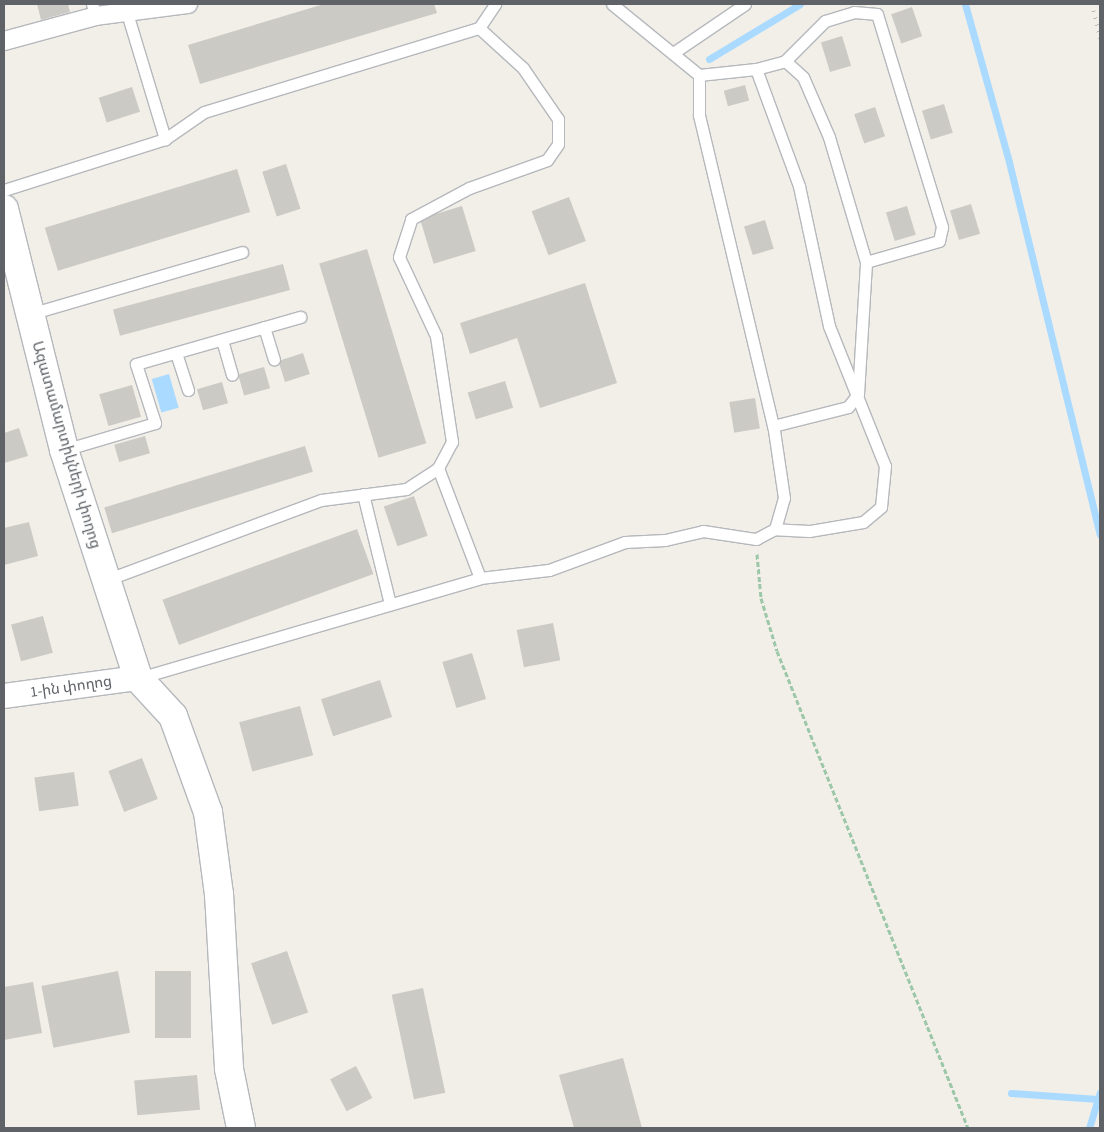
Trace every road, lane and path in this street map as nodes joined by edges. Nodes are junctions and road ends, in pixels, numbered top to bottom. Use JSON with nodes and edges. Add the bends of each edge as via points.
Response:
{"nodes":[{"id":1,"x":188,"y":4,"type":"edge"},
{"id":2,"x":496,"y":4,"type":"edge"},
{"id":3,"x":612,"y":4,"type":"edge"},
{"id":4,"x":744,"y":4,"type":"edge"},
{"id":5,"x":94,"y":10,"type":"edge"},
{"id":6,"x":127,"y":13,"type":"junction"},
{"id":7,"x":479,"y":28,"type":"junction"},
{"id":8,"x":4,"y":41,"type":"edge"},
{"id":9,"x":673,"y":53,"type":"junction"},
{"id":10,"x":785,"y":61,"type":"junction"},
{"id":11,"x":756,"y":69,"type":"junction"},
{"id":12,"x":700,"y":75,"type":"junction"},
{"id":13,"x":165,"y":139,"type":"junction"},
{"id":14,"x":4,"y":190,"type":"edge"},
{"id":15,"x":4,"y":208,"type":"edge"},
{"id":16,"x":242,"y":252,"type":"dead end"},
{"id":17,"x":866,"y":262,"type":"junction"},
{"id":18,"x":28,"y":314,"type":"junction"},
{"id":19,"x":300,"y":317,"type":"dead end"},
{"id":20,"x":264,"y":328,"type":"junction"},
{"id":21,"x":222,"y":340,"type":"junction"},
{"id":22,"x":176,"y":353,"type":"junction"},
{"id":23,"x":274,"y":359,"type":"dead end"},
{"id":24,"x":232,"y":375,"type":"dead end"},
{"id":25,"x":188,"y":390,"type":"dead end"},
{"id":26,"x":858,"y":394,"type":"junction"},
{"id":27,"x":773,"y":426,"type":"junction"},
{"id":28,"x":64,"y":450,"type":"junction"},
{"id":29,"x":438,"y":468,"type":"junction"},
{"id":30,"x":363,"y":494,"type":"junction"},
{"id":31,"x":775,"y":529,"type":"junction"},
{"id":32,"x":756,"y":539,"type":"junction"},
{"id":33,"x":480,"y":578,"type":"junction"},
{"id":34,"x":106,"y":580,"type":"junction"},
{"id":35,"x":390,"y":604,"type":"junction"},
{"id":36,"x":138,"y":678,"type":"junction"},
{"id":37,"x":4,"y":696,"type":"edge"},
{"id":38,"x":241,"y":1128,"type":"edge"},
{"id":39,"x":968,"y":1128,"type":"edge"}],
"edges":[{"from":1,"to":6,"type":"street"},
{"from":2,"to":7,"type":"lane"},
{"from":3,"to":9,"type":"lane"},
{"from":4,"to":9,"type":"lane"},
{"from":5,"to":6,"type":"street"},
{"from":5,"to":8,"type":"street"},
{"from":6,"to":13,"type":"lane"},
{"from":7,"to":13,"type":"lane","via":[[204,112]]},
{"from":7,"to":29,"type":"lane","via":[[523,68],[558,118],[558,144],[547,160],[469,188],[411,219],[400,257],[436,336],[452,442]]},
{"from":9,"to":12,"type":"lane"},
{"from":10,"to":11,"type":"lane"},
{"from":10,"to":17,"type":"lane","via":[[803,77],[829,138]]},
{"from":10,"to":17,"type":"lane","via":[[825,21],[854,12],[877,14],[942,227],[939,241]]},
{"from":11,"to":12,"type":"lane"},
{"from":11,"to":26,"type":"lane","via":[[799,186],[829,326]]},
{"from":12,"to":27,"type":"lane","via":[[699,115]]},
{"from":13,"to":14,"type":"lane"},
{"from":15,"to":18,"type":"street","name":"Ազատամարտիկների փողոց"},
{"from":16,"to":18,"type":"lane"},
{"from":17,"to":26,"type":"lane"},
{"from":18,"to":28,"type":"street","name":"Ազատամարտիկների փողոց"},
{"from":19,"to":20,"type":"lane"},
{"from":20,"to":21,"type":"lane"},
{"from":20,"to":23,"type":"lane"},
{"from":21,"to":22,"type":"lane"},
{"from":21,"to":24,"type":"lane"},
{"from":22,"to":25,"type":"lane"},
{"from":22,"to":28,"type":"lane","via":[[136,364],[155,422]]},
{"from":26,"to":27,"type":"lane","via":[[848,408]]},
{"from":26,"to":31,"type":"lane","via":[[885,466],[881,507],[863,522],[809,531]]},
{"from":27,"to":31,"type":"lane","via":[[784,498]]},
{"from":28,"to":34,"type":"street","name":"Ազատամարտիկների փողոց"},
{"from":29,"to":30,"type":"lane","via":[[406,489]]},
{"from":29,"to":33,"type":"lane"},
{"from":30,"to":34,"type":"lane","via":[[321,500]]},
{"from":30,"to":35,"type":"lane"},
{"from":31,"to":32,"type":"lane"},
{"from":32,"to":33,"type":"lane","via":[[703,531],[665,540],[625,542],[549,570]]},
{"from":32,"to":39,"type":"path","via":[[761,598],[776,651]]},
{"from":33,"to":35,"type":"lane"},
{"from":34,"to":36,"type":"street","name":"Ազատամարտիկների փողոց"},
{"from":35,"to":36,"type":"lane"},
{"from":36,"to":37,"type":"street","name":"1-ին փողոց"},
{"from":36,"to":38,"type":"street","via":[[173,716],[208,812],[219,894],[229,1069]]}]}
